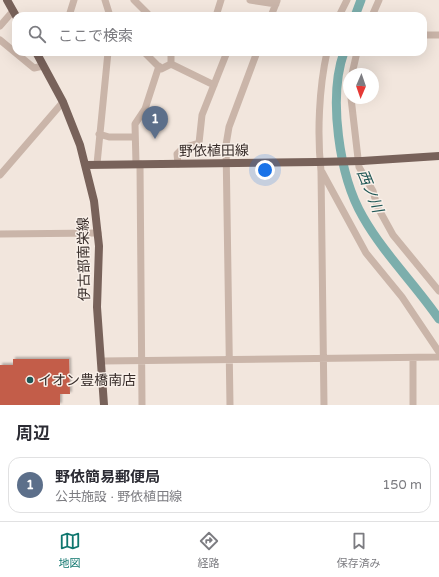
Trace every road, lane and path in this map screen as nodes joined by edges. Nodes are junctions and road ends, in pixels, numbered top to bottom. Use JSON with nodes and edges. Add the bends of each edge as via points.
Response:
{"nodes":[{"id":1,"x":7,"y":0,"type":"edge"},
{"id":2,"x":74,"y":0,"type":"edge"},
{"id":3,"x":106,"y":0,"type":"edge"},
{"id":4,"x":134,"y":0,"type":"edge"},
{"id":5,"x":221,"y":0,"type":"edge"},
{"id":6,"x":250,"y":0,"type":"edge"},
{"id":7,"x":346,"y":0,"type":"edge"},
{"id":8,"x":379,"y":0,"type":"edge"},
{"id":9,"x":277,"y":2,"type":"edge"},
{"id":10,"x":13,"y":12,"type":"edge"},
{"id":11,"x":70,"y":12,"type":"edge"},
{"id":12,"x":109,"y":12,"type":"edge"},
{"id":13,"x":146,"y":12,"type":"edge"},
{"id":14,"x":217,"y":12,"type":"edge"},
{"id":15,"x":273,"y":12,"type":"edge"},
{"id":16,"x":341,"y":12,"type":"edge"},
{"id":17,"x":374,"y":12,"type":"edge"},
{"id":18,"x":12,"y":15,"type":"edge"},
{"id":19,"x":0,"y":26,"type":"edge"},
{"id":20,"x":439,"y":34,"type":"edge"},
{"id":21,"x":427,"y":35,"type":"edge"},
{"id":22,"x":0,"y":40,"type":"edge"},
{"id":23,"x":12,"y":50,"type":"edge"},
{"id":24,"x":19,"y":56,"type":"edge"},
{"id":25,"x":38,"y":56,"type":"edge"},
{"id":26,"x":108,"y":56,"type":"edge"},
{"id":27,"x":148,"y":56,"type":"edge"},
{"id":28,"x":171,"y":56,"type":"edge"},
{"id":29,"x":225,"y":56,"type":"edge"},
{"id":30,"x":256,"y":56,"type":"edge"},
{"id":31,"x":326,"y":56,"type":"edge"},
{"id":32,"x":356,"y":56,"type":"edge"},
{"id":33,"x":171,"y":64,"type":"junction"},
{"id":34,"x":43,"y":66,"type":"junction"},
{"id":35,"x":159,"y":66,"type":"junction"},
{"id":36,"x":353,"y":68,"type":"edge"},
{"id":37,"x":214,"y":85,"type":"junction"},
{"id":38,"x":63,"y":102,"type":"junction"},
{"id":39,"x":353,"y":104,"type":"edge"},
{"id":40,"x":99,"y":134,"type":"junction"},
{"id":41,"x":135,"y":137,"type":"junction"},
{"id":42,"x":439,"y":156,"type":"edge"},
{"id":43,"x":97,"y":164,"type":"junction"},
{"id":44,"x":138,"y":164,"type":"junction"},
{"id":45,"x":178,"y":164,"type":"junction"},
{"id":46,"x":227,"y":164,"type":"junction"},
{"id":47,"x":86,"y":165,"type":"junction"},
{"id":48,"x":321,"y":171,"type":"junction"},
{"id":49,"x":0,"y":175,"type":"edge"},
{"id":50,"x":98,"y":233,"type":"junction"},
{"id":51,"x":0,"y":234,"type":"edge"},
{"id":52,"x":436,"y":280,"type":"edge"},
{"id":53,"x":439,"y":291,"type":"edge"},
{"id":54,"x":439,"y":352,"type":"edge"},
{"id":55,"x":439,"y":357,"type":"edge"},
{"id":56,"x":323,"y":358,"type":"junction"},
{"id":57,"x":412,"y":358,"type":"junction"},
{"id":58,"x":141,"y":359,"type":"junction"},
{"id":59,"x":229,"y":359,"type":"junction"},
{"id":60,"x":102,"y":360,"type":"junction"},
{"id":61,"x":104,"y":405,"type":"edge"},
{"id":62,"x":142,"y":405,"type":"edge"},
{"id":63,"x":230,"y":405,"type":"edge"},
{"id":64,"x":324,"y":405,"type":"edge"},
{"id":65,"x":413,"y":405,"type":"edge"}],
"edges":[{"from":1,"to":10,"type":"main road"},
{"from":2,"to":11,"type":"street"},
{"from":3,"to":12,"type":"street"},
{"from":4,"to":13,"type":"street"},
{"from":5,"to":14,"type":"street"},
{"from":6,"to":9,"type":"street"},
{"from":7,"to":16,"type":"street"},
{"from":8,"to":17,"type":"street"},
{"from":9,"to":15,"type":"street"},
{"from":18,"to":19,"type":"street"},
{"from":20,"to":21,"type":"street"},
{"from":22,"to":23,"type":"street"},
{"from":24,"to":34,"type":"street","via":[[34,68]]},
{"from":25,"to":34,"type":"main road","name":"伊古部南栄線"},
{"from":26,"to":40,"type":"street"},
{"from":27,"to":35,"type":"street"},
{"from":28,"to":33,"type":"street"},
{"from":29,"to":37,"type":"street"},
{"from":30,"to":46,"type":"street","via":[[229,127],[226,145]]},
{"from":31,"to":48,"type":"street","via":[[322,74],[319,153]]},
{"from":32,"to":36,"type":"street"},
{"from":33,"to":35,"type":"street","via":[[161,69]]},
{"from":33,"to":37,"type":"street"},
{"from":34,"to":38,"type":"main road","name":"伊古部南栄線"},
{"from":35,"to":41,"type":"street","via":[[145,109],[134,124]]},
{"from":37,"to":45,"type":"street","via":[[202,115],[199,143],[183,148],[177,154]]},
{"from":38,"to":47,"type":"main road","name":"伊古部南栄線"},
{"from":38,"to":49,"type":"street"},
{"from":39,"to":52,"type":"street","via":[[359,167],[373,191],[377,206],[393,235]]},
{"from":40,"to":41,"type":"street","via":[[109,137]]},
{"from":40,"to":43,"type":"street"},
{"from":41,"to":44,"type":"street"},
{"from":42,"to":46,"type":"main road","name":"野依植田線","bridge":true},
{"from":43,"to":44,"type":"main road","name":"野依植田線"},
{"from":43,"to":47,"type":"main road","name":"野依植田線"},
{"from":44,"to":45,"type":"main road","name":"野依植田線"},
{"from":44,"to":58,"type":"street"},
{"from":45,"to":46,"type":"main road","name":"野依植田線"},
{"from":46,"to":59,"type":"street"},
{"from":47,"to":50,"type":"main road","name":"伊古部南栄線"},
{"from":48,"to":54,"type":"street","via":[[366,253],[402,298]]},
{"from":48,"to":56,"type":"street"},
{"from":50,"to":51,"type":"street"},
{"from":50,"to":60,"type":"main road","name":"伊古部南栄線","via":[[98,307]]},
{"from":52,"to":53,"type":"street"},
{"from":55,"to":57,"type":"street"},
{"from":56,"to":57,"type":"street"},
{"from":56,"to":59,"type":"street"},
{"from":56,"to":64,"type":"street"},
{"from":57,"to":65,"type":"street"},
{"from":58,"to":59,"type":"street"},
{"from":58,"to":60,"type":"street"},
{"from":58,"to":62,"type":"street"},
{"from":59,"to":63,"type":"street"},
{"from":60,"to":61,"type":"main road","name":"伊古部南栄線"}]}
